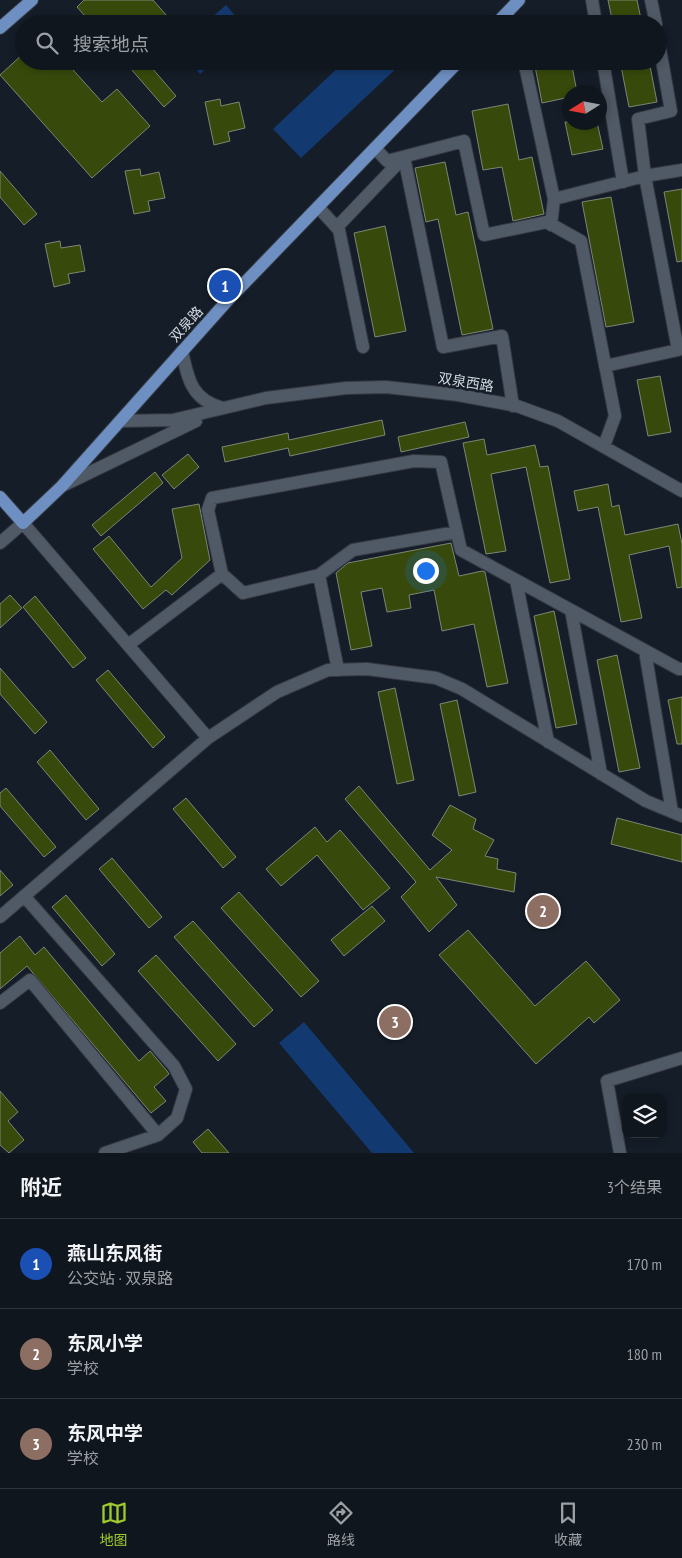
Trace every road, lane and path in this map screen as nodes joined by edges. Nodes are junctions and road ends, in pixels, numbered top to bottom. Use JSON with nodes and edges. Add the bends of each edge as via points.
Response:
{"nodes":[{"id":1,"x":32,"y":0,"type":"edge"},
{"id":2,"x":519,"y":0,"type":"edge"},
{"id":3,"x":592,"y":0,"type":"edge"},
{"id":4,"x":652,"y":0,"type":"edge"},
{"id":5,"x":505,"y":15,"type":"edge"},
{"id":6,"x":594,"y":15,"type":"edge"},
{"id":7,"x":654,"y":15,"type":"edge"},
{"id":8,"x":0,"y":28,"type":"edge"},
{"id":9,"x":450,"y":70,"type":"edge"},
{"id":10,"x":526,"y":70,"type":"edge"},
{"id":11,"x":604,"y":70,"type":"edge"},
{"id":12,"x":664,"y":70,"type":"edge"},
{"id":13,"x":375,"y":148,"type":"junction"},
{"id":14,"x":404,"y":157,"type":"junction"},
{"id":15,"x":682,"y":170,"type":"edge"},
{"id":16,"x":645,"y":176,"type":"junction"},
{"id":17,"x":623,"y":182,"type":"junction"},
{"id":18,"x":554,"y":199,"type":"junction"},
{"id":19,"x":318,"y":207,"type":"junction"},
{"id":20,"x":551,"y":225,"type":"junction"},
{"id":21,"x":337,"y":227,"type":"junction"},
{"id":22,"x":363,"y":348,"type":"dead end"},
{"id":23,"x":680,"y":350,"type":"edge"},
{"id":24,"x":182,"y":351,"type":"junction"},
{"id":25,"x":604,"y":366,"type":"junction"},
{"id":26,"x":513,"y":406,"type":"junction"},
{"id":27,"x":226,"y":408,"type":"junction"},
{"id":28,"x":120,"y":421,"type":"junction"},
{"id":29,"x":604,"y":446,"type":"junction"},
{"id":30,"x":62,"y":486,"type":"junction"},
{"id":31,"x":682,"y":491,"type":"edge"},
{"id":32,"x":0,"y":497,"type":"edge"},
{"id":33,"x":23,"y":523,"type":"junction"},
{"id":34,"x":457,"y":532,"type":"junction"},
{"id":35,"x":0,"y":543,"type":"edge"},
{"id":36,"x":222,"y":574,"type":"junction"},
{"id":37,"x":319,"y":575,"type":"junction"},
{"id":38,"x":516,"y":580,"type":"junction"},
{"id":39,"x":571,"y":610,"type":"junction"},
{"id":40,"x":128,"y":645,"type":"junction"},
{"id":41,"x":645,"y":650,"type":"junction"},
{"id":42,"x":682,"y":669,"type":"edge"},
{"id":43,"x":338,"y":670,"type":"junction"},
{"id":44,"x":208,"y":738,"type":"junction"},
{"id":45,"x":548,"y":742,"type":"junction"},
{"id":46,"x":601,"y":774,"type":"junction"},
{"id":47,"x":677,"y":814,"type":"edge"},
{"id":48,"x":24,"y":896,"type":"junction"},
{"id":49,"x":0,"y":917,"type":"edge"},
{"id":50,"x":0,"y":1003,"type":"edge"},
{"id":51,"x":682,"y":1058,"type":"edge"},
{"id":52,"x":158,"y":1135,"type":"junction"},
{"id":53,"x":105,"y":1153,"type":"edge"},
{"id":54,"x":620,"y":1153,"type":"edge"}],
"edges":[{"from":1,"to":8,"type":"main road"},
{"from":2,"to":5,"type":"main road"},
{"from":3,"to":6,"type":"street"},
{"from":4,"to":7,"type":"street"},
{"from":9,"to":13,"type":"main road","name":"双泉路"},
{"from":10,"to":18,"type":"street"},
{"from":11,"to":17,"type":"street"},
{"from":12,"to":16,"type":"street","via":[[671,111],[638,119]]},
{"from":13,"to":14,"type":"street","via":[[387,161]]},
{"from":13,"to":19,"type":"main road","name":"双泉路"},
{"from":14,"to":20,"type":"street","via":[[464,141],[484,235],[547,222]]},
{"from":14,"to":21,"type":"street"},
{"from":14,"to":26,"type":"street","via":[[443,347],[502,336]]},
{"from":15,"to":16,"type":"street"},
{"from":16,"to":17,"type":"street"},
{"from":16,"to":23,"type":"street"},
{"from":17,"to":18,"type":"street"},
{"from":18,"to":20,"type":"street"},
{"from":19,"to":21,"type":"street"},
{"from":19,"to":24,"type":"main road","name":"双泉路"},
{"from":20,"to":25,"type":"street","via":[[581,241]]},
{"from":21,"to":22,"type":"street"},
{"from":23,"to":25,"type":"street"},
{"from":24,"to":27,"type":"street","via":[[187,376],[197,394],[208,404]]},
{"from":24,"to":28,"type":"main road","name":"双泉路"},
{"from":25,"to":29,"type":"street","via":[[615,416]]},
{"from":26,"to":27,"type":"street","name":"双泉西路","via":[[458,395],[386,387],[306,392]]},
{"from":26,"to":29,"type":"street","name":"双泉西路","via":[[558,421]]},
{"from":27,"to":28,"type":"street","name":"双泉西路","via":[[173,420]]},
{"from":27,"to":30,"type":"street","name":"双泉西路"},
{"from":28,"to":30,"type":"main road","name":"双泉路"},
{"from":29,"to":31,"type":"street","name":"双泉西路"},
{"from":30,"to":33,"type":"main road","name":"双泉路"},
{"from":32,"to":33,"type":"main road"},
{"from":33,"to":35,"type":"street","name":"双泉路"},
{"from":33,"to":40,"type":"street"},
{"from":34,"to":36,"type":"street","via":[[441,462],[414,461],[212,498],[208,510]]},
{"from":34,"to":37,"type":"street","via":[[354,550]]},
{"from":34,"to":38,"type":"street","via":[[461,550]]},
{"from":36,"to":37,"type":"street","via":[[243,593]]},
{"from":36,"to":40,"type":"street"},
{"from":37,"to":43,"type":"street"},
{"from":38,"to":39,"type":"street"},
{"from":38,"to":45,"type":"street"},
{"from":39,"to":41,"type":"street"},
{"from":39,"to":46,"type":"street"},
{"from":40,"to":44,"type":"street"},
{"from":41,"to":42,"type":"street"},
{"from":41,"to":47,"type":"street"},
{"from":43,"to":44,"type":"street","via":[[328,670],[277,692]]},
{"from":43,"to":45,"type":"street","via":[[398,671],[436,678],[462,689]]},
{"from":44,"to":48,"type":"street"},
{"from":45,"to":46,"type":"street"},
{"from":46,"to":47,"type":"street","via":[[646,801]]},
{"from":48,"to":49,"type":"street"},
{"from":48,"to":52,"type":"street","via":[[174,1066],[186,1088],[176,1118]]},
{"from":50,"to":52,"type":"street","via":[[30,980]]},
{"from":51,"to":54,"type":"street","via":[[606,1081]]},
{"from":52,"to":53,"type":"street"}]}
